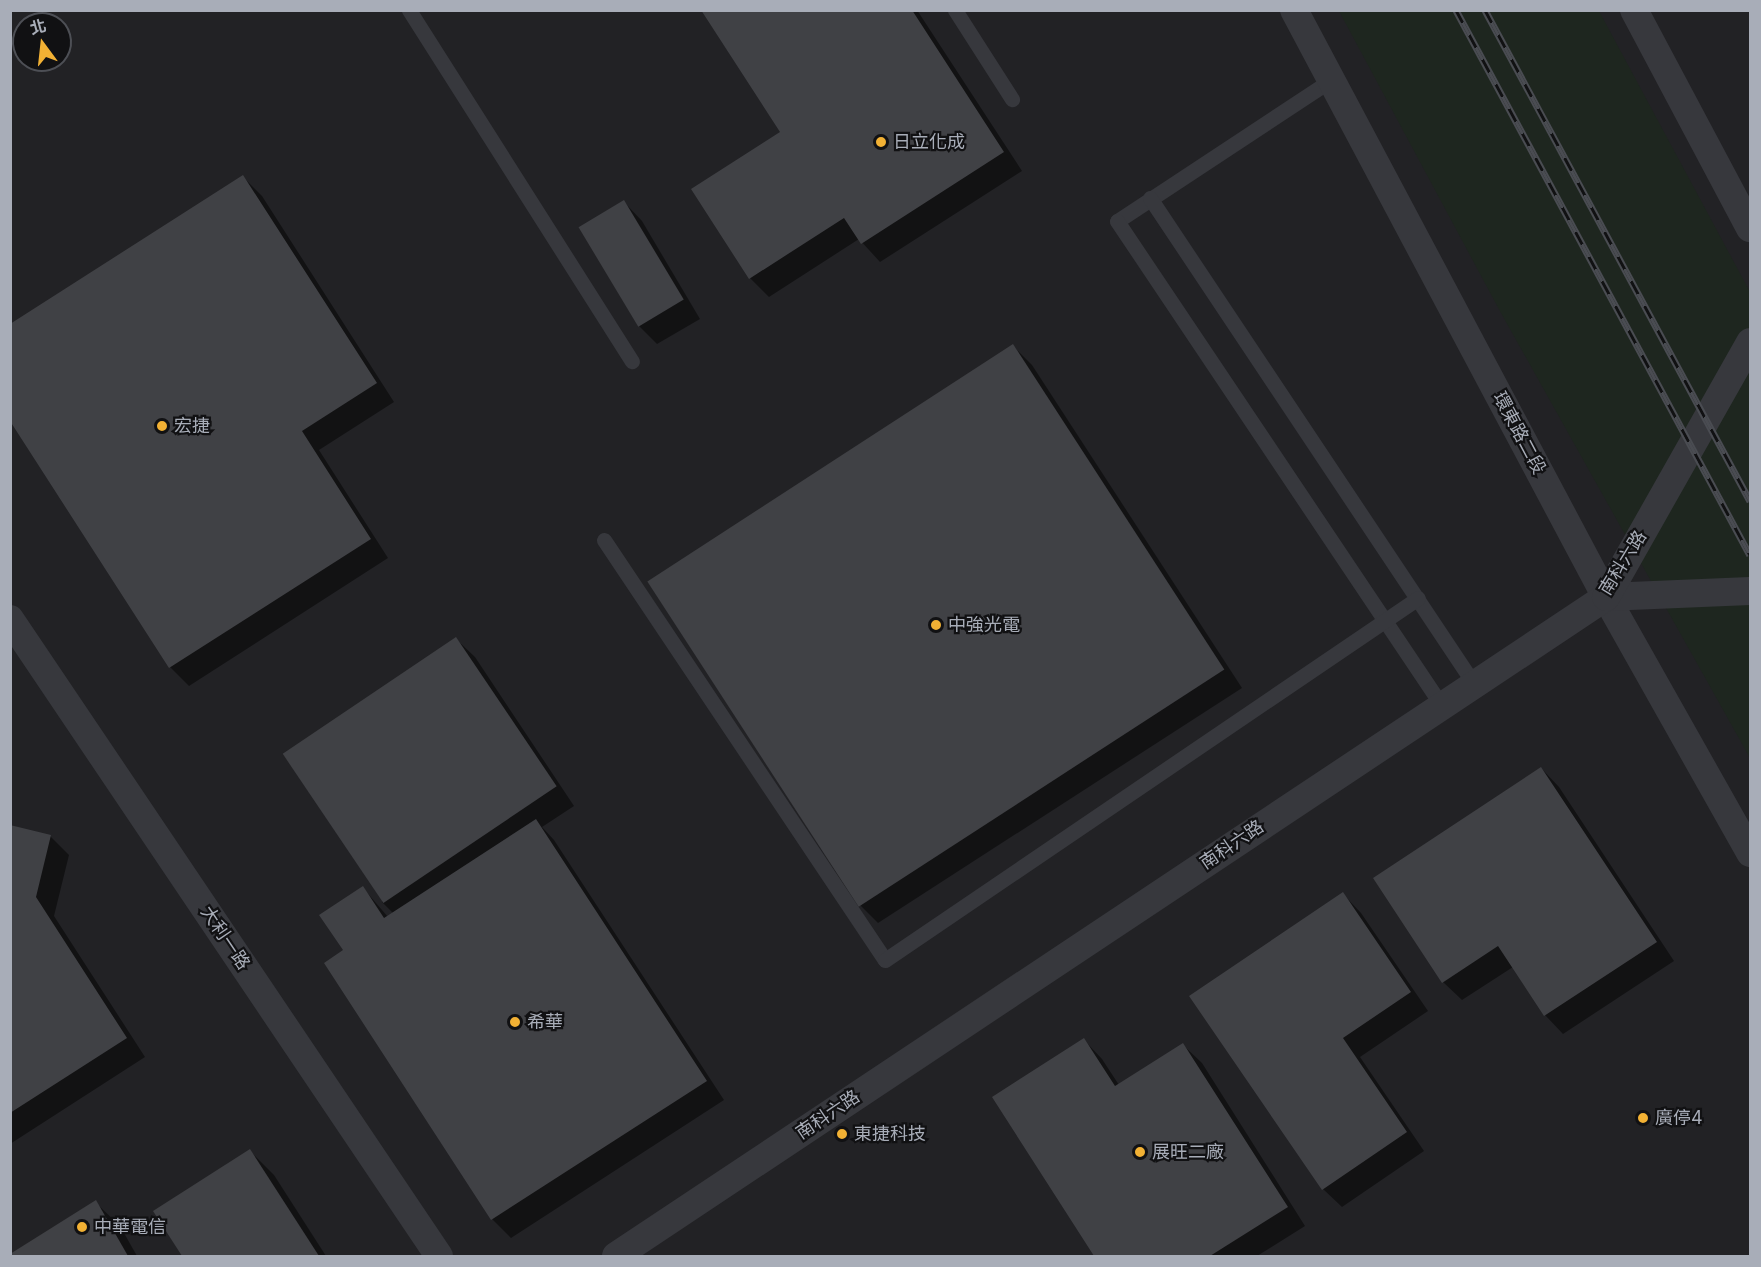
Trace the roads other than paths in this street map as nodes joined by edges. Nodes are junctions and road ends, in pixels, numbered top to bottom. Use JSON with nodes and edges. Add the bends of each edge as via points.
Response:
{"nodes":[{"id":1,"x":409,"y":10,"type":"edge"},
{"id":2,"x":955,"y":10,"type":"edge"},
{"id":3,"x":1294,"y":10,"type":"edge"},
{"id":4,"x":1634,"y":10,"type":"edge"},
{"id":5,"x":1331,"y":80,"type":"junction"},
{"id":6,"x":1012,"y":99,"type":"dead end"},
{"id":7,"x":1150,"y":198,"type":"junction"},
{"id":8,"x":1750,"y":228,"type":"edge"},
{"id":9,"x":1750,"y":342,"type":"edge"},
{"id":10,"x":632,"y":361,"type":"dead end"},
{"id":11,"x":604,"y":540,"type":"dead end"},
{"id":12,"x":1750,"y":591,"type":"edge"},
{"id":13,"x":1606,"y":597,"type":"junction"},
{"id":14,"x":1418,"y":598,"type":"junction"},
{"id":15,"x":10,"y":619,"type":"edge"},
{"id":16,"x":1385,"y":620,"type":"junction"},
{"id":17,"x":1474,"y":684,"type":"junction"},
{"id":18,"x":1442,"y":706,"type":"junction"},
{"id":19,"x":1750,"y":853,"type":"edge"},
{"id":20,"x":439,"y":1257,"type":"edge"},
{"id":21,"x":616,"y":1257,"type":"edge"}],
"edges":[{"from":1,"to":10,"type":"lane"},
{"from":2,"to":6,"type":"lane"},
{"from":3,"to":5,"type":"street","name":"環東路二段"},
{"from":4,"to":8,"type":"street"},
{"from":5,"to":7,"type":"lane"},
{"from":5,"to":13,"type":"street","name":"環東路二段"},
{"from":7,"to":14,"type":"lane"},
{"from":7,"to":16,"type":"lane","via":[[1117,221]]},
{"from":9,"to":13,"type":"street","name":"南科六路"},
{"from":11,"to":16,"type":"lane","via":[[885,960]]},
{"from":12,"to":13,"type":"street"},
{"from":13,"to":17,"type":"street","name":"南科六路"},
{"from":13,"to":19,"type":"street","name":"環東路二段"},
{"from":14,"to":16,"type":"lane"},
{"from":14,"to":17,"type":"lane"},
{"from":15,"to":20,"type":"street","name":"大利一路"},
{"from":16,"to":18,"type":"lane"},
{"from":17,"to":18,"type":"street","name":"南科六路"},
{"from":18,"to":21,"type":"street","name":"南科六路"}]}
